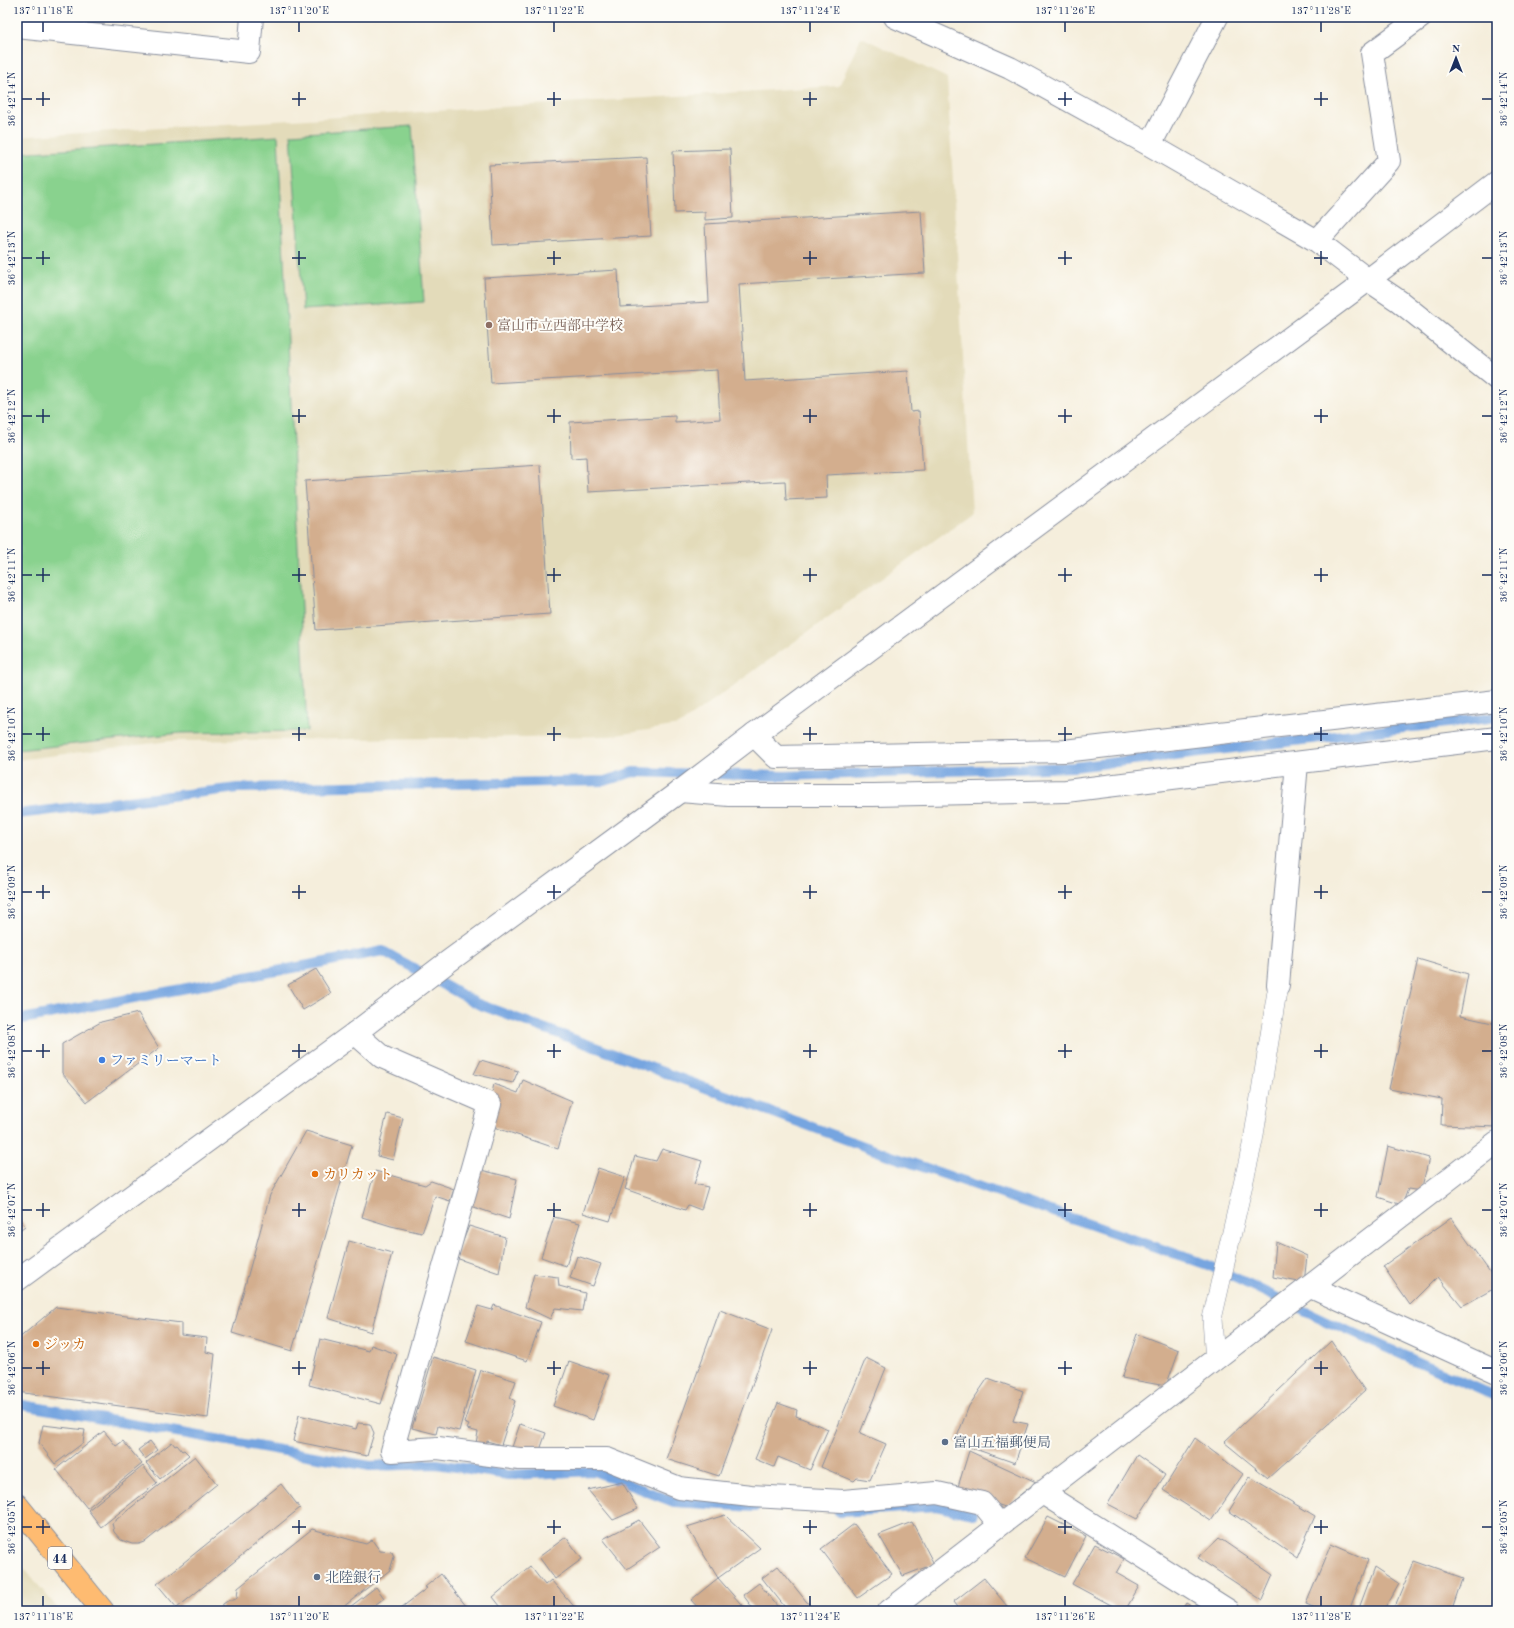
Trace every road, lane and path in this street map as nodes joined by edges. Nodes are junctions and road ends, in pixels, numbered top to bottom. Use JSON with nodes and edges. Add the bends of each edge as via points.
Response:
{"nodes":[{"id":1,"x":252,"y":17,"type":"edge"},
{"id":2,"x":894,"y":17,"type":"edge"},
{"id":3,"x":1217,"y":17,"type":"edge"},
{"id":4,"x":1421,"y":17,"type":"edge"},
{"id":5,"x":17,"y":27,"type":"edge"},
{"id":6,"x":1150,"y":145,"type":"junction"},
{"id":7,"x":1497,"y":182,"type":"edge"},
{"id":8,"x":1317,"y":241,"type":"junction"},
{"id":9,"x":1368,"y":280,"type":"junction"},
{"id":10,"x":1497,"y":379,"type":"edge"},
{"id":11,"x":1497,"y":701,"type":"edge"},
{"id":12,"x":754,"y":735,"type":"junction"},
{"id":13,"x":1497,"y":738,"type":"edge"},
{"id":14,"x":1297,"y":763,"type":"junction"},
{"id":15,"x":682,"y":790,"type":"junction"},
{"id":16,"x":1278,"y":985,"type":"joint"},
{"id":17,"x":355,"y":1033,"type":"junction"},
{"id":18,"x":1497,"y":1142,"type":"edge"},
{"id":19,"x":17,"y":1280,"type":"edge"},
{"id":20,"x":1311,"y":1288,"type":"junction"},
{"id":21,"x":1215,"y":1361,"type":"junction"},
{"id":22,"x":1497,"y":1372,"type":"edge"},
{"id":23,"x":1041,"y":1492,"type":"junction"},
{"id":24,"x":17,"y":1505,"type":"edge"},
{"id":25,"x":1000,"y":1525,"type":"junction"},
{"id":26,"x":103,"y":1611,"type":"edge"},
{"id":27,"x":889,"y":1611,"type":"edge"},
{"id":28,"x":1229,"y":1611,"type":"edge"}],
"edges":[{"from":1,"to":5,"type":"street","via":[[249,52]]},
{"from":2,"to":6,"type":"street","via":[[1010,68]]},
{"from":3,"to":6,"type":"street"},
{"from":4,"to":8,"type":"street","via":[[1372,53],[1390,161]]},
{"from":6,"to":8,"type":"street"},
{"from":7,"to":9,"type":"street"},
{"from":8,"to":9,"type":"street"},
{"from":9,"to":10,"type":"street","via":[[1399,301]]},
{"from":9,"to":12,"type":"street"},
{"from":11,"to":12,"type":"street","via":[[1064,751],[776,757]]},
{"from":12,"to":15,"type":"street"},
{"from":13,"to":14,"type":"street"},
{"from":14,"to":15,"type":"street","via":[[1066,791],[729,795]]},
{"from":14,"to":16,"type":"street"},
{"from":15,"to":17,"type":"street"},
{"from":16,"to":21,"type":"lane","via":[[1253,1141],[1212,1319]]},
{"from":17,"to":19,"type":"street"},
{"from":17,"to":25,"type":"street","via":[[382,1057],[490,1104],[392,1451],[438,1448],[519,1459],[607,1459],[679,1488],[751,1496],[843,1501],[936,1493],[982,1503]]},
{"from":18,"to":20,"type":"street"},
{"from":20,"to":21,"type":"street"},
{"from":20,"to":22,"type":"street"},
{"from":21,"to":23,"type":"street"},
{"from":23,"to":25,"type":"street"},
{"from":23,"to":28,"type":"street"},
{"from":24,"to":26,"type":"main road","number":"44"},
{"from":25,"to":27,"type":"street"}]}
